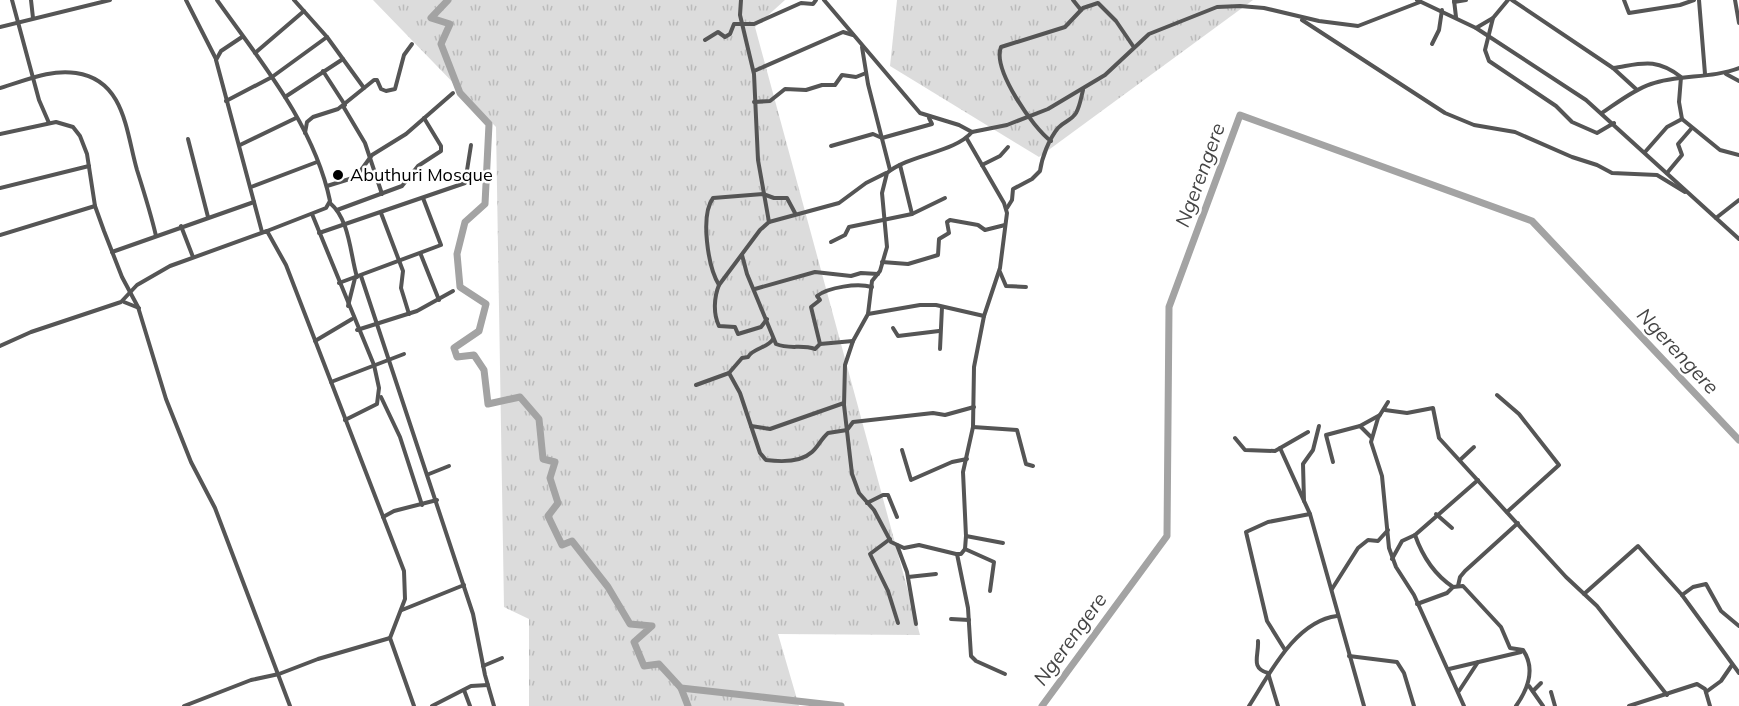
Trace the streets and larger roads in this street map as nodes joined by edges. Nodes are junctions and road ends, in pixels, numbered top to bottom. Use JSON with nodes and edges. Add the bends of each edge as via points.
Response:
{"nodes":[{"id":1,"x":12,"y":0,"type":"edge"},
{"id":2,"x":31,"y":0,"type":"edge"},
{"id":3,"x":110,"y":0,"type":"edge"},
{"id":4,"x":186,"y":0,"type":"edge"},
{"id":5,"x":217,"y":0,"type":"edge"},
{"id":6,"x":294,"y":0,"type":"edge"},
{"id":7,"x":741,"y":0,"type":"edge"},
{"id":8,"x":816,"y":0,"type":"edge"},
{"id":9,"x":824,"y":0,"type":"edge"},
{"id":10,"x":1073,"y":0,"type":"edge"},
{"id":11,"x":1236,"y":0,"type":"edge"},
{"id":12,"x":1466,"y":0,"type":"edge"},
{"id":13,"x":1510,"y":0,"type":"edge"},
{"id":14,"x":1624,"y":0,"type":"edge"},
{"id":15,"x":1694,"y":0,"type":"edge"},
{"id":16,"x":1699,"y":0,"type":"edge"},
{"id":17,"x":1735,"y":0,"type":"edge"},
{"id":18,"x":1418,"y":1,"type":"edge"},
{"id":19,"x":1454,"y":1,"type":"edge"},
{"id":20,"x":1240,"y":6,"type":"junction"},
{"id":21,"x":1081,"y":10,"type":"junction"},
{"id":22,"x":1442,"y":10,"type":"junction"},
{"id":23,"x":304,"y":11,"type":"junction"},
{"id":24,"x":1293,"y":15,"type":"junction"},
{"id":25,"x":1456,"y":17,"type":"junction"},
{"id":26,"x":33,"y":18,"type":"junction"},
{"id":27,"x":1493,"y":18,"type":"junction"},
{"id":28,"x":741,"y":22,"type":"junction"},
{"id":29,"x":18,"y":23,"type":"junction"},
{"id":30,"x":1739,"y":23,"type":"edge"},
{"id":31,"x":0,"y":27,"type":"edge"},
{"id":32,"x":1476,"y":27,"type":"junction"},
{"id":33,"x":854,"y":35,"type":"junction"},
{"id":34,"x":1489,"y":36,"type":"junction"},
{"id":35,"x":243,"y":37,"type":"junction"},
{"id":36,"x":327,"y":37,"type":"junction"},
{"id":37,"x":705,"y":40,"type":"dead end"},
{"id":38,"x":412,"y":44,"type":"dead end"},
{"id":39,"x":1432,"y":44,"type":"dead end"},
{"id":40,"x":862,"y":46,"type":"junction"},
{"id":41,"x":1133,"y":46,"type":"junction"},
{"id":42,"x":255,"y":53,"type":"junction"},
{"id":43,"x":343,"y":59,"type":"junction"},
{"id":44,"x":216,"y":60,"type":"junction"},
{"id":45,"x":1613,"y":68,"type":"junction"},
{"id":46,"x":1739,"y":68,"type":"edge"},
{"id":47,"x":323,"y":71,"type":"junction"},
{"id":48,"x":754,"y":71,"type":"junction"},
{"id":49,"x":866,"y":73,"type":"junction"},
{"id":50,"x":1726,"y":73,"type":"junction"},
{"id":51,"x":1705,"y":74,"type":"junction"},
{"id":52,"x":34,"y":77,"type":"junction"},
{"id":53,"x":272,"y":77,"type":"junction"},
{"id":54,"x":1681,"y":77,"type":"junction"},
{"id":55,"x":1739,"y":81,"type":"edge"},
{"id":56,"x":0,"y":88,"type":"edge"},
{"id":57,"x":365,"y":89,"type":"junction"},
{"id":58,"x":1636,"y":89,"type":"junction"},
{"id":59,"x":1083,"y":90,"type":"junction"},
{"id":60,"x":453,"y":93,"type":"dead end"},
{"id":61,"x":285,"y":97,"type":"junction"},
{"id":62,"x":226,"y":101,"type":"junction"},
{"id":63,"x":754,"y":102,"type":"junction"},
{"id":64,"x":344,"y":106,"type":"junction"},
{"id":65,"x":1602,"y":113,"type":"junction"},
{"id":66,"x":1028,"y":117,"type":"junction"},
{"id":67,"x":296,"y":118,"type":"junction"},
{"id":68,"x":424,"y":118,"type":"junction"},
{"id":69,"x":929,"y":118,"type":"junction"},
{"id":70,"x":1682,"y":119,"type":"junction"},
{"id":71,"x":49,"y":123,"type":"junction"},
{"id":72,"x":1614,"y":123,"type":"junction"},
{"id":73,"x":1691,"y":129,"type":"junction"},
{"id":74,"x":972,"y":132,"type":"junction"},
{"id":75,"x":0,"y":134,"type":"edge"},
{"id":76,"x":304,"y":134,"type":"junction"},
{"id":77,"x":882,"y":138,"type":"junction"},
{"id":78,"x":188,"y":139,"type":"dead end"},
{"id":79,"x":967,"y":139,"type":"junction"},
{"id":80,"x":1051,"y":141,"type":"junction"},
{"id":81,"x":240,"y":145,"type":"junction"},
{"id":82,"x":471,"y":145,"type":"dead end"},
{"id":83,"x":831,"y":146,"type":"dead end"},
{"id":84,"x":1008,"y":147,"type":"dead end"},
{"id":85,"x":1645,"y":152,"type":"junction"},
{"id":86,"x":1739,"y":155,"type":"edge"},
{"id":87,"x":371,"y":157,"type":"junction"},
{"id":88,"x":317,"y":162,"type":"junction"},
{"id":89,"x":900,"y":165,"type":"junction"},
{"id":90,"x":982,"y":165,"type":"junction"},
{"id":91,"x":89,"y":166,"type":"junction"},
{"id":92,"x":889,"y":171,"type":"junction"},
{"id":93,"x":1665,"y":171,"type":"junction"},
{"id":94,"x":1659,"y":177,"type":"junction"},
{"id":95,"x":327,"y":186,"type":"junction"},
{"id":96,"x":251,"y":187,"type":"junction"},
{"id":97,"x":0,"y":188,"type":"edge"},
{"id":98,"x":1685,"y":192,"type":"junction"},
{"id":99,"x":382,"y":194,"type":"junction"},
{"id":100,"x":763,"y":194,"type":"junction"},
{"id":101,"x":423,"y":198,"type":"junction"},
{"id":102,"x":945,"y":198,"type":"dead end"},
{"id":103,"x":1739,"y":200,"type":"edge"},
{"id":104,"x":254,"y":202,"type":"junction"},
{"id":105,"x":330,"y":203,"type":"junction"},
{"id":106,"x":95,"y":206,"type":"junction"},
{"id":107,"x":1006,"y":209,"type":"junction"},
{"id":108,"x":337,"y":210,"type":"junction"},
{"id":109,"x":381,"y":213,"type":"junction"},
{"id":110,"x":795,"y":213,"type":"junction"},
{"id":111,"x":312,"y":214,"type":"junction"},
{"id":112,"x":912,"y":214,"type":"junction"},
{"id":113,"x":208,"y":217,"type":"junction"},
{"id":114,"x":1716,"y":218,"type":"junction"},
{"id":115,"x":886,"y":219,"type":"junction"},
{"id":116,"x":769,"y":222,"type":"junction"},
{"id":117,"x":344,"y":225,"type":"junction"},
{"id":118,"x":1005,"y":225,"type":"junction"},
{"id":119,"x":181,"y":226,"type":"junction"},
{"id":120,"x":265,"y":231,"type":"junction"},
{"id":121,"x":319,"y":233,"type":"junction"},
{"id":122,"x":0,"y":235,"type":"edge"},
{"id":123,"x":156,"y":236,"type":"junction"},
{"id":124,"x":1739,"y":239,"type":"edge"},
{"id":125,"x":831,"y":242,"type":"dead end"},
{"id":126,"x":112,"y":252,"type":"junction"},
{"id":127,"x":421,"y":255,"type":"junction"},
{"id":128,"x":742,"y":255,"type":"junction"},
{"id":129,"x":193,"y":257,"type":"junction"},
{"id":130,"x":400,"y":261,"type":"junction"},
{"id":131,"x":882,"y":262,"type":"junction"},
{"id":132,"x":1000,"y":268,"type":"junction"},
{"id":133,"x":878,"y":274,"type":"junction"},
{"id":134,"x":358,"y":277,"type":"junction"},
{"id":135,"x":339,"y":284,"type":"junction"},
{"id":136,"x":719,"y":285,"type":"junction"},
{"id":137,"x":872,"y":287,"type":"junction"},
{"id":138,"x":1026,"y":287,"type":"dead end"},
{"id":139,"x":755,"y":289,"type":"junction"},
{"id":140,"x":453,"y":291,"type":"dead end"},
{"id":141,"x":130,"y":292,"type":"junction"},
{"id":142,"x":439,"y":300,"type":"junction"},
{"id":143,"x":121,"y":302,"type":"junction"},
{"id":144,"x":869,"y":302,"type":"junction"},
{"id":145,"x":348,"y":307,"type":"junction"},
{"id":146,"x":942,"y":307,"type":"junction"},
{"id":147,"x":139,"y":309,"type":"junction"},
{"id":148,"x":408,"y":314,"type":"junction"},
{"id":149,"x":868,"y":314,"type":"junction"},
{"id":150,"x":878,"y":314,"type":"junction"},
{"id":151,"x":984,"y":316,"type":"junction"},
{"id":152,"x":352,"y":318,"type":"junction"},
{"id":153,"x":767,"y":319,"type":"junction"},
{"id":154,"x":378,"y":323,"type":"junction"},
{"id":155,"x":892,"y":328,"type":"dead end"},
{"id":156,"x":357,"y":330,"type":"junction"},
{"id":157,"x":939,"y":331,"type":"junction"},
{"id":158,"x":774,"y":338,"type":"junction"},
{"id":159,"x":315,"y":341,"type":"junction"},
{"id":160,"x":852,"y":341,"type":"junction"},
{"id":161,"x":770,"y":343,"type":"junction"},
{"id":162,"x":776,"y":344,"type":"junction"},
{"id":163,"x":820,"y":344,"type":"junction"},
{"id":164,"x":0,"y":346,"type":"edge"},
{"id":165,"x":939,"y":349,"type":"dead end"},
{"id":166,"x":404,"y":354,"type":"dead end"},
{"id":167,"x":390,"y":362,"type":"junction"},
{"id":168,"x":374,"y":368,"type":"junction"},
{"id":169,"x":729,"y":372,"type":"junction"},
{"id":170,"x":331,"y":382,"type":"junction"},
{"id":171,"x":696,"y":385,"type":"dead end"},
{"id":172,"x":380,"y":394,"type":"junction"},
{"id":173,"x":1497,"y":394,"type":"dead end"},
{"id":174,"x":1388,"y":402,"type":"dead end"},
{"id":175,"x":844,"y":403,"type":"junction"},
{"id":176,"x":974,"y":407,"type":"junction"},
{"id":177,"x":1385,"y":410,"type":"junction"},
{"id":178,"x":1380,"y":414,"type":"junction"},
{"id":179,"x":345,"y":420,"type":"junction"},
{"id":180,"x":750,"y":425,"type":"junction"},
{"id":181,"x":1319,"y":426,"type":"dead end"},
{"id":182,"x":1360,"y":426,"type":"junction"},
{"id":183,"x":973,"y":427,"type":"junction"},
{"id":184,"x":847,"y":429,"type":"junction"},
{"id":185,"x":1308,"y":432,"type":"dead end"},
{"id":186,"x":1371,"y":437,"type":"junction"},
{"id":187,"x":1235,"y":438,"type":"dead end"},
{"id":188,"x":1474,"y":447,"type":"dead end"},
{"id":189,"x":1280,"y":448,"type":"junction"},
{"id":190,"x":902,"y":450,"type":"dead end"},
{"id":191,"x":968,"y":458,"type":"junction"},
{"id":192,"x":1460,"y":460,"type":"junction"},
{"id":193,"x":1333,"y":462,"type":"dead end"},
{"id":194,"x":449,"y":466,"type":"dead end"},
{"id":195,"x":1033,"y":466,"type":"dead end"},
{"id":196,"x":429,"y":474,"type":"junction"},
{"id":197,"x":1478,"y":480,"type":"junction"},
{"id":198,"x":437,"y":500,"type":"junction"},
{"id":199,"x":1304,"y":502,"type":"junction"},
{"id":200,"x":867,"y":503,"type":"junction"},
{"id":201,"x":422,"y":505,"type":"junction"},
{"id":202,"x":1508,"y":512,"type":"junction"},
{"id":203,"x":1310,"y":514,"type":"junction"},
{"id":204,"x":1436,"y":514,"type":"junction"},
{"id":205,"x":383,"y":517,"type":"junction"},
{"id":206,"x":897,"y":517,"type":"dead end"},
{"id":207,"x":1518,"y":523,"type":"junction"},
{"id":208,"x":1452,"y":528,"type":"dead end"},
{"id":209,"x":1388,"y":530,"type":"junction"},
{"id":210,"x":1415,"y":535,"type":"junction"},
{"id":211,"x":966,"y":536,"type":"junction"},
{"id":212,"x":890,"y":539,"type":"junction"},
{"id":213,"x":1003,"y":543,"type":"dead end"},
{"id":214,"x":897,"y":544,"type":"junction"},
{"id":215,"x":965,"y":549,"type":"junction"},
{"id":216,"x":956,"y":554,"type":"junction"},
{"id":217,"x":1392,"y":559,"type":"junction"},
{"id":218,"x":936,"y":574,"type":"dead end"},
{"id":219,"x":908,"y":577,"type":"junction"},
{"id":220,"x":464,"y":585,"type":"junction"},
{"id":221,"x":1455,"y":587,"type":"junction"},
{"id":222,"x":1332,"y":589,"type":"junction"},
{"id":223,"x":990,"y":591,"type":"dead end"},
{"id":224,"x":1584,"y":594,"type":"junction"},
{"id":225,"x":1682,"y":595,"type":"junction"},
{"id":226,"x":1417,"y":604,"type":"junction"},
{"id":227,"x":402,"y":610,"type":"junction"},
{"id":228,"x":1337,"y":616,"type":"junction"},
{"id":229,"x":951,"y":619,"type":"dead end"},
{"id":230,"x":969,"y":620,"type":"junction"},
{"id":231,"x":898,"y":623,"type":"dead end"},
{"id":232,"x":916,"y":624,"type":"dead end"},
{"id":233,"x":1739,"y":626,"type":"edge"},
{"id":234,"x":390,"y":638,"type":"junction"},
{"id":235,"x":1258,"y":641,"type":"dead end"},
{"id":236,"x":1285,"y":650,"type":"junction"},
{"id":237,"x":1524,"y":651,"type":"junction"},
{"id":238,"x":1349,"y":656,"type":"junction"},
{"id":239,"x":502,"y":658,"type":"dead end"},
{"id":240,"x":1478,"y":661,"type":"junction"},
{"id":241,"x":1732,"y":665,"type":"junction"},
{"id":242,"x":483,"y":666,"type":"junction"},
{"id":243,"x":1449,"y":669,"type":"junction"},
{"id":244,"x":1739,"y":673,"type":"edge"},
{"id":245,"x":279,"y":674,"type":"junction"},
{"id":246,"x":1005,"y":674,"type":"dead end"},
{"id":247,"x":1268,"y":674,"type":"junction"},
{"id":248,"x":1541,"y":683,"type":"dead end"},
{"id":249,"x":488,"y":685,"type":"junction"},
{"id":250,"x":1528,"y":686,"type":"junction"},
{"id":251,"x":464,"y":690,"type":"junction"},
{"id":252,"x":1459,"y":691,"type":"junction"},
{"id":253,"x":1533,"y":691,"type":"junction"},
{"id":254,"x":1551,"y":692,"type":"dead end"},
{"id":255,"x":1706,"y":692,"type":"junction"},
{"id":256,"x":1667,"y":695,"type":"junction"},
{"id":257,"x":184,"y":706,"type":"edge"},
{"id":258,"x":290,"y":706,"type":"edge"},
{"id":259,"x":414,"y":706,"type":"edge"},
{"id":260,"x":432,"y":706,"type":"edge"},
{"id":261,"x":470,"y":706,"type":"edge"},
{"id":262,"x":494,"y":706,"type":"edge"},
{"id":263,"x":1249,"y":706,"type":"edge"},
{"id":264,"x":1278,"y":706,"type":"edge"},
{"id":265,"x":1364,"y":706,"type":"edge"},
{"id":266,"x":1414,"y":706,"type":"edge"},
{"id":267,"x":1464,"y":706,"type":"edge"},
{"id":268,"x":1516,"y":706,"type":"edge"},
{"id":269,"x":1543,"y":706,"type":"edge"},
{"id":270,"x":1555,"y":706,"type":"edge"},
{"id":271,"x":1629,"y":706,"type":"edge"},
{"id":272,"x":1710,"y":706,"type":"edge"}],
"edges":[{"from":1,"to":29,"type":"street"},
{"from":2,"to":26,"type":"street"},
{"from":3,"to":26,"type":"street"},
{"from":4,"to":44,"type":"street"},
{"from":5,"to":35,"type":"street"},
{"from":6,"to":23,"type":"street"},
{"from":7,"to":28,"type":"street"},
{"from":8,"to":28,"type":"street","via":[[754,24]]},
{"from":9,"to":33,"type":"street"},
{"from":10,"to":21,"type":"street"},
{"from":11,"to":20,"type":"street"},
{"from":12,"to":19,"type":"street"},
{"from":13,"to":27,"type":"street"},
{"from":13,"to":45,"type":"street"},
{"from":14,"to":15,"type":"street","via":[[1629,13]]},
{"from":16,"to":51,"type":"street"},
{"from":17,"to":30,"type":"street"},
{"from":18,"to":22,"type":"street"},
{"from":18,"to":24,"type":"street","via":[[1358,26]]},
{"from":19,"to":25,"type":"street"},
{"from":20,"to":24,"type":"street"},
{"from":20,"to":41,"type":"street","via":[[1210,10],[1149,34]]},
{"from":21,"to":41,"type":"street","via":[[1087,5],[1101,4]]},
{"from":21,"to":66,"type":"street","via":[[1065,27],[1006,44],[999,50],[999,65]]},
{"from":22,"to":25,"type":"street"},
{"from":22,"to":39,"type":"street"},
{"from":23,"to":36,"type":"street"},
{"from":23,"to":42,"type":"street"},
{"from":24,"to":94,"type":"street","via":[[1445,113],[1470,124],[1515,132],[1612,173]]},
{"from":25,"to":32,"type":"street"},
{"from":26,"to":29,"type":"street"},
{"from":27,"to":32,"type":"street"},
{"from":27,"to":34,"type":"street"},
{"from":28,"to":37,"type":"street","via":[[734,24],[725,38],[718,32]]},
{"from":28,"to":48,"type":"street"},
{"from":29,"to":31,"type":"street"},
{"from":29,"to":52,"type":"street"},
{"from":32,"to":34,"type":"street"},
{"from":33,"to":40,"type":"street"},
{"from":33,"to":48,"type":"street","via":[[843,32]]},
{"from":34,"to":65,"type":"street"},
{"from":34,"to":72,"type":"street","via":[[1485,50],[1489,61],[1556,106],[1572,122],[1597,133]]},
{"from":35,"to":42,"type":"street"},
{"from":35,"to":44,"type":"street"},
{"from":36,"to":43,"type":"street"},
{"from":36,"to":53,"type":"street"},
{"from":38,"to":57,"type":"street","via":[[404,53],[395,89],[385,91],[376,79]]},
{"from":40,"to":49,"type":"street"},
{"from":40,"to":69,"type":"street","via":[[918,111]]},
{"from":41,"to":59,"type":"street","via":[[1117,65]]},
{"from":42,"to":53,"type":"street"},
{"from":43,"to":47,"type":"street"},
{"from":43,"to":57,"type":"street"},
{"from":44,"to":62,"type":"street"},
{"from":45,"to":54,"type":"street","via":[[1649,62]]},
{"from":45,"to":58,"type":"street"},
{"from":46,"to":50,"type":"street"},
{"from":47,"to":61,"type":"street"},
{"from":47,"to":64,"type":"street"},
{"from":48,"to":63,"type":"street"},
{"from":49,"to":63,"type":"street","via":[[856,77],[842,75],[835,85],[785,89],[770,101]]},
{"from":49,"to":77,"type":"street"},
{"from":50,"to":51,"type":"street"},
{"from":50,"to":55,"type":"street"},
{"from":51,"to":54,"type":"street"},
{"from":52,"to":56,"type":"street"},
{"from":52,"to":71,"type":"street"},
{"from":52,"to":123,"type":"street","via":[[76,73],[91,77],[113,94],[127,123]]},
{"from":53,"to":61,"type":"street"},
{"from":53,"to":62,"type":"street"},
{"from":54,"to":58,"type":"street"},
{"from":54,"to":70,"type":"street","via":[[1678,102]]},
{"from":57,"to":64,"type":"street"},
{"from":58,"to":65,"type":"street"},
{"from":59,"to":66,"type":"street"},
{"from":59,"to":80,"type":"street","via":[[1076,113],[1057,129]]},
{"from":60,"to":68,"type":"street"},
{"from":61,"to":67,"type":"street"},
{"from":62,"to":81,"type":"street"},
{"from":63,"to":100,"type":"street"},
{"from":64,"to":76,"type":"street","via":[[313,117]]},
{"from":64,"to":87,"type":"street"},
{"from":65,"to":72,"type":"street"},
{"from":66,"to":74,"type":"street"},
{"from":66,"to":80,"type":"street"},
{"from":67,"to":76,"type":"street"},
{"from":67,"to":81,"type":"street"},
{"from":68,"to":87,"type":"street"},
{"from":68,"to":99,"type":"street","via":[[441,151],[418,166],[402,186]]},
{"from":69,"to":74,"type":"street"},
{"from":69,"to":77,"type":"street","via":[[932,124]]},
{"from":70,"to":73,"type":"street"},
{"from":70,"to":85,"type":"street","via":[[1667,127]]},
{"from":71,"to":75,"type":"street"},
{"from":71,"to":91,"type":"street","via":[[64,122],[73,127],[84,145]]},
{"from":72,"to":85,"type":"street"},
{"from":73,"to":86,"type":"street","via":[[1725,153]]},
{"from":73,"to":93,"type":"street","via":[[1678,144],[1682,155]]},
{"from":74,"to":79,"type":"street"},
{"from":76,"to":88,"type":"street"},
{"from":77,"to":83,"type":"street","via":[[873,134]]},
{"from":77,"to":92,"type":"street"},
{"from":78,"to":113,"type":"street"},
{"from":79,"to":89,"type":"street"},
{"from":79,"to":90,"type":"street"},
{"from":80,"to":107,"type":"street","via":[[1041,159],[1040,171],[1013,189]]},
{"from":81,"to":96,"type":"street"},
{"from":82,"to":101,"type":"street","via":[[465,183]]},
{"from":84,"to":90,"type":"street"},
{"from":85,"to":93,"type":"street"},
{"from":87,"to":95,"type":"street","via":[[356,177]]},
{"from":87,"to":99,"type":"street"},
{"from":88,"to":95,"type":"street"},
{"from":88,"to":96,"type":"street"},
{"from":89,"to":92,"type":"street"},
{"from":89,"to":112,"type":"street"},
{"from":90,"to":107,"type":"street"},
{"from":91,"to":97,"type":"street"},
{"from":91,"to":106,"type":"street"},
{"from":92,"to":110,"type":"street","via":[[840,203]]},
{"from":92,"to":115,"type":"street","via":[[882,193]]},
{"from":93,"to":94,"type":"street"},
{"from":93,"to":98,"type":"street"},
{"from":94,"to":98,"type":"street"},
{"from":95,"to":105,"type":"street"},
{"from":96,"to":104,"type":"street"},
{"from":98,"to":114,"type":"street"},
{"from":99,"to":108,"type":"street"},
{"from":100,"to":110,"type":"street","via":[[787,198]]},
{"from":100,"to":116,"type":"street"},
{"from":100,"to":136,"type":"street","via":[[722,195],[711,200],[707,225],[709,261]]},
{"from":101,"to":109,"type":"street"},
{"from":101,"to":127,"type":"street","via":[[441,244]]},
{"from":102,"to":112,"type":"street"},
{"from":103,"to":114,"type":"street"},
{"from":104,"to":113,"type":"street"},
{"from":104,"to":120,"type":"street"},
{"from":105,"to":108,"type":"street"},
{"from":105,"to":111,"type":"street"},
{"from":106,"to":122,"type":"street"},
{"from":106,"to":126,"type":"street"},
{"from":107,"to":118,"type":"street"},
{"from":108,"to":117,"type":"street"},
{"from":109,"to":117,"type":"street"},
{"from":109,"to":130,"type":"street"},
{"from":110,"to":116,"type":"street"},
{"from":111,"to":120,"type":"street"},
{"from":111,"to":121,"type":"street"},
{"from":112,"to":115,"type":"street"},
{"from":113,"to":119,"type":"street"},
{"from":114,"to":124,"type":"street"},
{"from":115,"to":125,"type":"street","via":[[849,227],[845,235]]},
{"from":115,"to":131,"type":"street","via":[[887,247]]},
{"from":116,"to":128,"type":"street"},
{"from":117,"to":121,"type":"street"},
{"from":117,"to":134,"type":"street"},
{"from":118,"to":131,"type":"street","via":[[985,231],[978,225],[950,220],[949,233],[939,239],[938,255],[908,264]]},
{"from":118,"to":132,"type":"street"},
{"from":119,"to":123,"type":"street"},
{"from":119,"to":129,"type":"street"},
{"from":120,"to":129,"type":"street"},
{"from":120,"to":159,"type":"street","via":[[286,266]]},
{"from":121,"to":135,"type":"street"},
{"from":123,"to":126,"type":"street"},
{"from":126,"to":141,"type":"street"},
{"from":127,"to":130,"type":"street"},
{"from":127,"to":142,"type":"street"},
{"from":128,"to":136,"type":"street"},
{"from":128,"to":139,"type":"street"},
{"from":129,"to":141,"type":"street","via":[[170,266]]},
{"from":130,"to":134,"type":"street"},
{"from":130,"to":148,"type":"street","via":[[404,274],[401,288]]},
{"from":131,"to":133,"type":"street"},
{"from":132,"to":138,"type":"street","via":[[1006,286]]},
{"from":132,"to":151,"type":"street"},
{"from":133,"to":137,"type":"street"},
{"from":133,"to":139,"type":"street","via":[[815,272]]},
{"from":134,"to":135,"type":"street"},
{"from":134,"to":145,"type":"street"},
{"from":134,"to":154,"type":"street"},
{"from":135,"to":145,"type":"street"},
{"from":136,"to":153,"type":"street","via":[[715,309],[719,326],[735,327],[738,334],[761,327]]},
{"from":137,"to":144,"type":"street"},
{"from":137,"to":163,"type":"street","via":[[844,288],[817,296],[820,300],[811,307]]},
{"from":139,"to":153,"type":"street"},
{"from":140,"to":142,"type":"street"},
{"from":141,"to":143,"type":"street"},
{"from":141,"to":147,"type":"street"},
{"from":142,"to":148,"type":"street"},
{"from":143,"to":147,"type":"street"},
{"from":143,"to":164,"type":"street"},
{"from":144,"to":149,"type":"street"},
{"from":144,"to":150,"type":"street"},
{"from":145,"to":152,"type":"street"},
{"from":146,"to":150,"type":"street","via":[[920,305]]},
{"from":146,"to":151,"type":"street"},
{"from":146,"to":157,"type":"street"},
{"from":147,"to":245,"type":"street","via":[[166,399]]},
{"from":148,"to":154,"type":"street"},
{"from":149,"to":150,"type":"street"},
{"from":149,"to":160,"type":"street"},
{"from":151,"to":176,"type":"street","via":[[974,367]]},
{"from":152,"to":156,"type":"street"},
{"from":152,"to":159,"type":"street"},
{"from":153,"to":158,"type":"street"},
{"from":154,"to":156,"type":"street"},
{"from":154,"to":167,"type":"street"},
{"from":155,"to":157,"type":"street","via":[[898,336]]},
{"from":156,"to":168,"type":"street"},
{"from":157,"to":165,"type":"street"},
{"from":158,"to":161,"type":"street"},
{"from":158,"to":162,"type":"street"},
{"from":159,"to":170,"type":"street"},
{"from":160,"to":163,"type":"street"},
{"from":160,"to":175,"type":"street","via":[[845,365]]},
{"from":161,"to":162,"type":"street"},
{"from":161,"to":169,"type":"street","via":[[752,350]]},
{"from":162,"to":163,"type":"street","via":[[814,349]]},
{"from":166,"to":167,"type":"street"},
{"from":167,"to":168,"type":"street"},
{"from":167,"to":196,"type":"street"},
{"from":168,"to":170,"type":"street"},
{"from":168,"to":172,"type":"street"},
{"from":169,"to":171,"type":"street"},
{"from":169,"to":180,"type":"street"},
{"from":170,"to":179,"type":"street"},
{"from":172,"to":179,"type":"street","via":[[376,405]]},
{"from":172,"to":201,"type":"street","via":[[400,437]]},
{"from":173,"to":202,"type":"street","via":[[1519,414],[1559,465]]},
{"from":174,"to":177,"type":"street"},
{"from":175,"to":180,"type":"street","via":[[770,429]]},
{"from":175,"to":184,"type":"street"},
{"from":176,"to":183,"type":"street"},
{"from":176,"to":184,"type":"street","via":[[945,415],[853,422]]},
{"from":177,"to":178,"type":"street"},
{"from":177,"to":192,"type":"street","via":[[1407,413],[1434,408],[1439,438]]},
{"from":178,"to":182,"type":"street"},
{"from":178,"to":186,"type":"street"},
{"from":179,"to":205,"type":"street"},
{"from":180,"to":184,"type":"street","via":[[762,458],[783,462],[805,457],[828,433]]},
{"from":181,"to":199,"type":"street","via":[[1313,450],[1303,464]]},
{"from":182,"to":186,"type":"street"},
{"from":182,"to":193,"type":"street","via":[[1326,435]]},
{"from":183,"to":191,"type":"street"},
{"from":183,"to":195,"type":"street","via":[[1017,430],[1023,461]]},
{"from":184,"to":200,"type":"street","via":[[853,481]]},
{"from":185,"to":189,"type":"street"},
{"from":186,"to":209,"type":"street","via":[[1372,453],[1382,476]]},
{"from":187,"to":189,"type":"street","via":[[1245,450]]},
{"from":188,"to":192,"type":"street"},
{"from":189,"to":199,"type":"street"},
{"from":190,"to":191,"type":"street","via":[[910,480]]},
{"from":191,"to":211,"type":"street","via":[[963,472]]},
{"from":192,"to":197,"type":"street"},
{"from":194,"to":196,"type":"street"},
{"from":196,"to":198,"type":"street"},
{"from":197,"to":202,"type":"street"},
{"from":197,"to":204,"type":"street"},
{"from":198,"to":201,"type":"street"},
{"from":198,"to":220,"type":"street"},
{"from":199,"to":203,"type":"street"},
{"from":200,"to":206,"type":"street","via":[[887,494]]},
{"from":200,"to":212,"type":"street"},
{"from":201,"to":205,"type":"street"},
{"from":202,"to":207,"type":"street"},
{"from":203,"to":222,"type":"street"},
{"from":203,"to":236,"type":"street","via":[[1268,522],[1246,532],[1267,621]]},
{"from":204,"to":208,"type":"street"},
{"from":204,"to":210,"type":"street"},
{"from":205,"to":227,"type":"street","via":[[406,577]]},
{"from":207,"to":221,"type":"street","via":[[1465,571]]},
{"from":207,"to":224,"type":"street"},
{"from":209,"to":217,"type":"street"},
{"from":209,"to":222,"type":"street","via":[[1378,542],[1368,540],[1358,548]]},
{"from":210,"to":217,"type":"street","via":[[1402,541]]},
{"from":210,"to":221,"type":"street","via":[[1428,562]]},
{"from":211,"to":213,"type":"street"},
{"from":211,"to":215,"type":"street"},
{"from":212,"to":214,"type":"street"},
{"from":212,"to":231,"type":"street","via":[[870,554]]},
{"from":214,"to":216,"type":"street"},
{"from":214,"to":219,"type":"street"},
{"from":215,"to":216,"type":"street"},
{"from":215,"to":223,"type":"street","via":[[994,563]]},
{"from":216,"to":230,"type":"street"},
{"from":217,"to":226,"type":"street"},
{"from":218,"to":219,"type":"street"},
{"from":219,"to":232,"type":"street"},
{"from":220,"to":227,"type":"street"},
{"from":220,"to":242,"type":"street"},
{"from":221,"to":226,"type":"street"},
{"from":221,"to":237,"type":"street","via":[[1463,586],[1501,627],[1510,648]]},
{"from":222,"to":228,"type":"street"},
{"from":224,"to":225,"type":"street","via":[[1638,546]]},
{"from":224,"to":256,"type":"street"},
{"from":225,"to":233,"type":"street","via":[[1706,584],[1721,611]]},
{"from":225,"to":241,"type":"street"},
{"from":226,"to":243,"type":"street"},
{"from":227,"to":234,"type":"street"},
{"from":228,"to":236,"type":"street","via":[[1323,619]]},
{"from":228,"to":238,"type":"street"},
{"from":229,"to":230,"type":"street"},
{"from":230,"to":246,"type":"street","via":[[973,658]]},
{"from":234,"to":245,"type":"street"},
{"from":234,"to":259,"type":"street"},
{"from":235,"to":247,"type":"street","via":[[1255,663]]},
{"from":236,"to":247,"type":"street"},
{"from":237,"to":240,"type":"street"},
{"from":237,"to":250,"type":"street","via":[[1530,666]]},
{"from":238,"to":265,"type":"street"},
{"from":238,"to":266,"type":"street","via":[[1397,662]]},
{"from":239,"to":242,"type":"street"},
{"from":240,"to":243,"type":"street"},
{"from":240,"to":252,"type":"street"},
{"from":241,"to":244,"type":"street"},
{"from":241,"to":255,"type":"street","via":[[1721,681]]},
{"from":242,"to":249,"type":"street"},
{"from":243,"to":252,"type":"street"},
{"from":245,"to":257,"type":"street","via":[[251,680]]},
{"from":245,"to":258,"type":"street"},
{"from":247,"to":263,"type":"street"},
{"from":247,"to":264,"type":"street"},
{"from":248,"to":253,"type":"street"},
{"from":249,"to":251,"type":"street"},
{"from":249,"to":262,"type":"street"},
{"from":250,"to":253,"type":"street"},
{"from":250,"to":268,"type":"street"},
{"from":251,"to":260,"type":"street"},
{"from":251,"to":261,"type":"street"},
{"from":252,"to":267,"type":"street"},
{"from":253,"to":269,"type":"street"},
{"from":254,"to":270,"type":"street"},
{"from":255,"to":256,"type":"street","via":[[1697,684]]},
{"from":255,"to":272,"type":"street"},
{"from":256,"to":271,"type":"street"}]}
